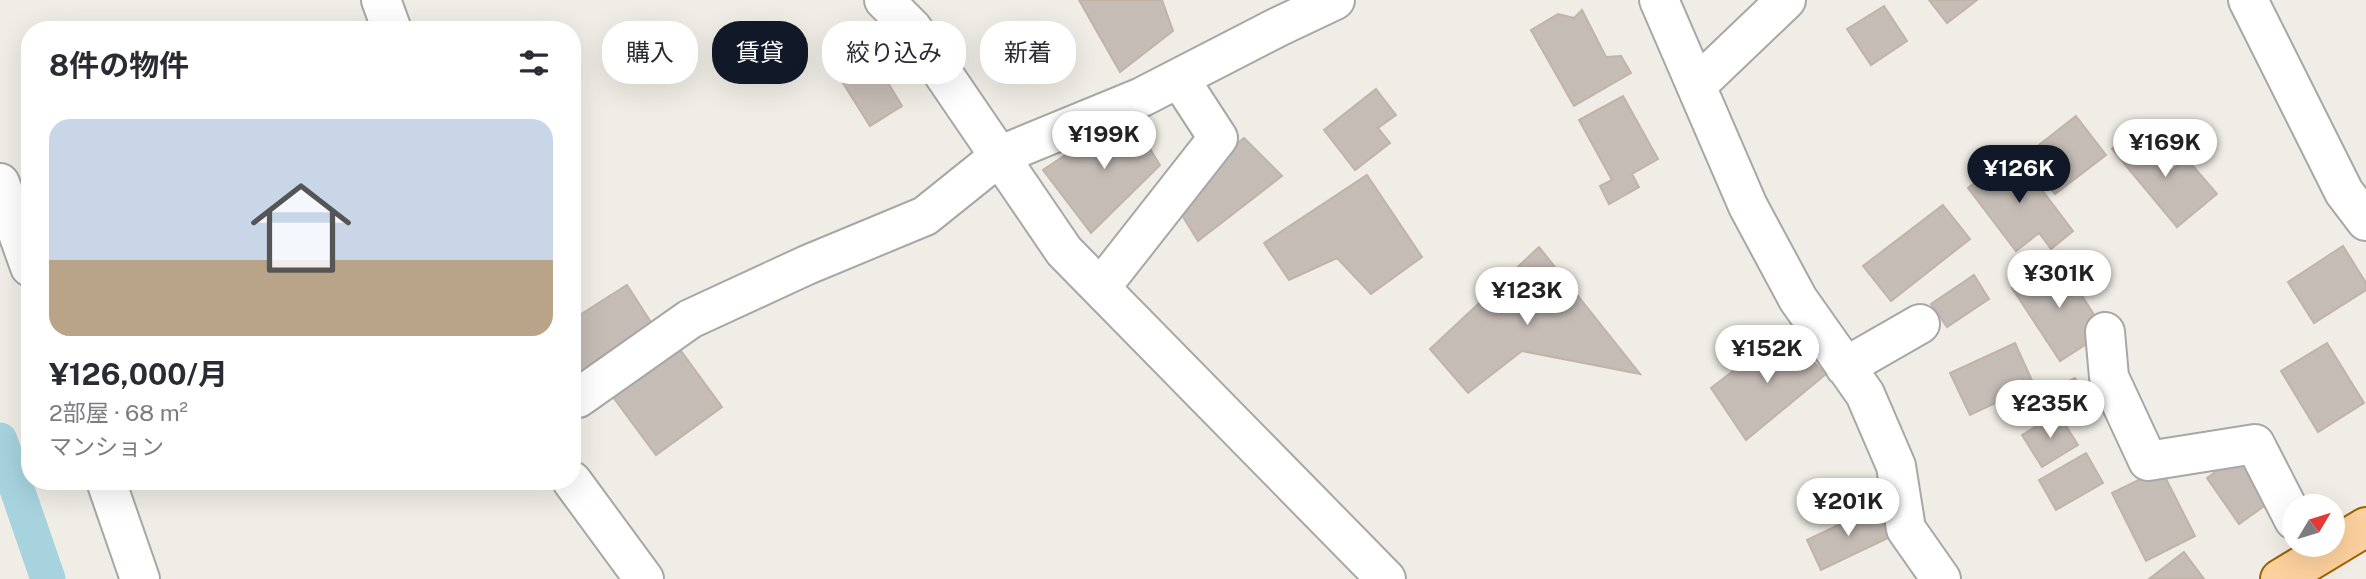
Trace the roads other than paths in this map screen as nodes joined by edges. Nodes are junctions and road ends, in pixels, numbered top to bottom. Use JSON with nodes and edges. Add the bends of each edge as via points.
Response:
{"nodes":[{"id":1,"x":381,"y":0,"type":"edge"},
{"id":2,"x":884,"y":0,"type":"edge"},
{"id":3,"x":1335,"y":0,"type":"edge"},
{"id":4,"x":1786,"y":0,"type":"edge"},
{"id":5,"x":2248,"y":0,"type":"edge"},
{"id":6,"x":1655,"y":5,"type":"edge"},
{"id":7,"x":389,"y":21,"type":"edge"},
{"id":8,"x":1179,"y":78,"type":"junction"},
{"id":9,"x":1696,"y":86,"type":"junction"},
{"id":10,"x":1001,"y":155,"type":"junction"},
{"id":11,"x":0,"y":183,"type":"edge"},
{"id":12,"x":2366,"y":221,"type":"edge"},
{"id":13,"x":21,"y":242,"type":"edge"},
{"id":14,"x":1101,"y":288,"type":"junction"},
{"id":15,"x":1920,"y":324,"type":"dead end"},
{"id":16,"x":2105,"y":332,"type":"dead end"},
{"id":17,"x":1845,"y":367,"type":"junction"},
{"id":18,"x":581,"y":395,"type":"edge"},
{"id":19,"x":109,"y":490,"type":"edge"},
{"id":20,"x":579,"y":490,"type":"edge"},
{"id":21,"x":2282,"y":496,"type":"edge"},
{"id":22,"x":2366,"y":527,"type":"edge"},
{"id":23,"x":2345,"y":536,"type":"edge"},
{"id":24,"x":2304,"y":557,"type":"edge"},
{"id":25,"x":140,"y":579,"type":"edge"},
{"id":26,"x":643,"y":579,"type":"edge"},
{"id":27,"x":1386,"y":579,"type":"edge"},
{"id":28,"x":1941,"y":579,"type":"edge"},
{"id":29,"x":2280,"y":579,"type":"edge"}],
"edges":[{"from":1,"to":7,"type":"street"},
{"from":2,"to":10,"type":"street","via":[[912,28]]},
{"from":3,"to":8,"type":"street"},
{"from":4,"to":9,"type":"street"},
{"from":5,"to":12,"type":"street","via":[[2344,192]]},
{"from":6,"to":9,"type":"street"},
{"from":8,"to":10,"type":"street"},
{"from":8,"to":14,"type":"street","via":[[1218,138]]},
{"from":9,"to":17,"type":"street","via":[[1748,206],[1798,299]]},
{"from":10,"to":14,"type":"street","via":[[1064,251]]},
{"from":10,"to":18,"type":"street","via":[[925,216],[690,319]]},
{"from":11,"to":13,"type":"street"},
{"from":14,"to":27,"type":"street"},
{"from":15,"to":17,"type":"street"},
{"from":16,"to":21,"type":"street","via":[[2109,377],[2148,461],[2256,443]]},
{"from":17,"to":28,"type":"street","via":[[1865,394],[1896,466],[1906,529]]},
{"from":19,"to":25,"type":"street"},
{"from":20,"to":26,"type":"street"},
{"from":22,"to":23,"type":"main road"},
{"from":24,"to":29,"type":"main road"}]}
